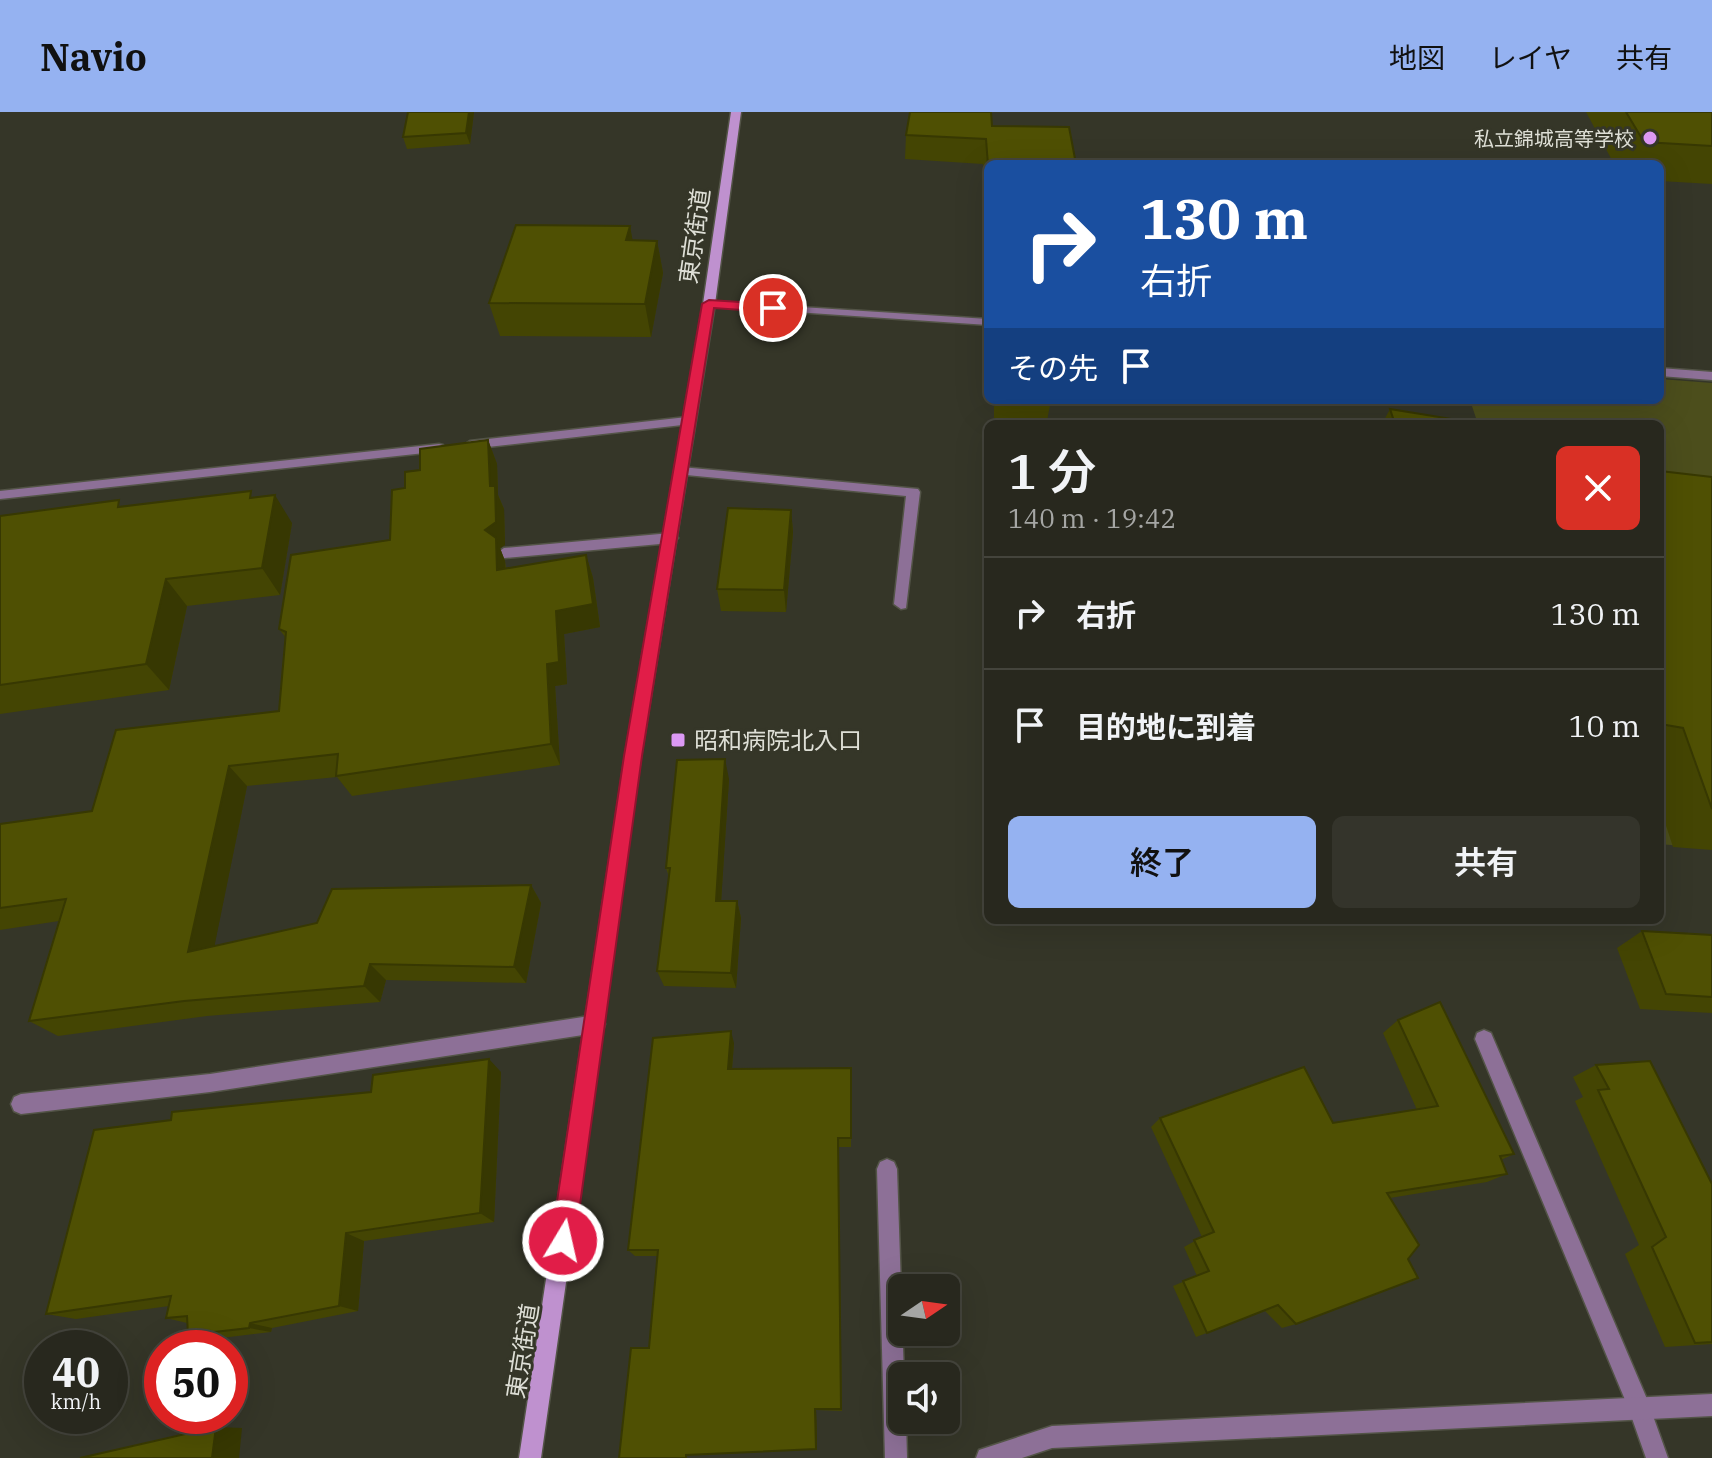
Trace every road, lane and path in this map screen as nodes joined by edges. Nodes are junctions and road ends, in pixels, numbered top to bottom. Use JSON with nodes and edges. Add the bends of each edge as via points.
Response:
{"nodes":[{"id":1,"x":736,"y":112,"type":"edge"},
{"id":2,"x":709,"y":304,"type":"junction"},
{"id":3,"x":984,"y":322,"type":"edge"},
{"id":4,"x":1664,"y":372,"type":"edge"},
{"id":5,"x":1712,"y":376,"type":"edge"},
{"id":6,"x":687,"y":421,"type":"junction"},
{"id":7,"x":681,"y":471,"type":"junction"},
{"id":8,"x":0,"y":495,"type":"edge"},
{"id":9,"x":671,"y":538,"type":"junction"},
{"id":10,"x":504,"y":553,"type":"dead end"},
{"id":11,"x":901,"y":604,"type":"dead end"},
{"id":12,"x":596,"y":1024,"type":"junction"},
{"id":13,"x":1484,"y":1039,"type":"dead end"},
{"id":14,"x":21,"y":1104,"type":"dead end"},
{"id":15,"x":887,"y":1169,"type":"dead end"},
{"id":16,"x":1712,"y":1405,"type":"edge"},
{"id":17,"x":1639,"y":1407,"type":"junction"},
{"id":18,"x":530,"y":1458,"type":"edge"},
{"id":19,"x":896,"y":1458,"type":"edge"},
{"id":20,"x":987,"y":1458,"type":"edge"},
{"id":21,"x":1657,"y":1458,"type":"edge"}],
"edges":[{"from":1,"to":2,"type":"main road","name":"東京街道"},
{"from":2,"to":3,"type":"street"},
{"from":2,"to":6,"type":"main road","name":"東京街道"},
{"from":4,"to":5,"type":"street"},
{"from":6,"to":7,"type":"main road","name":"東京街道"},
{"from":6,"to":8,"type":"street"},
{"from":7,"to":9,"type":"main road","name":"東京街道"},
{"from":7,"to":11,"type":"street","via":[[913,492]]},
{"from":9,"to":10,"type":"street"},
{"from":9,"to":12,"type":"main road","name":"東京街道","via":[[633,756]]},
{"from":12,"to":14,"type":"street","via":[[210,1083]]},
{"from":12,"to":18,"type":"main road","name":"東京街道"},
{"from":13,"to":17,"type":"street"},
{"from":15,"to":19,"type":"street"},
{"from":16,"to":17,"type":"street"},
{"from":17,"to":20,"type":"street","via":[[1052,1437]]},
{"from":17,"to":21,"type":"street"}]}
